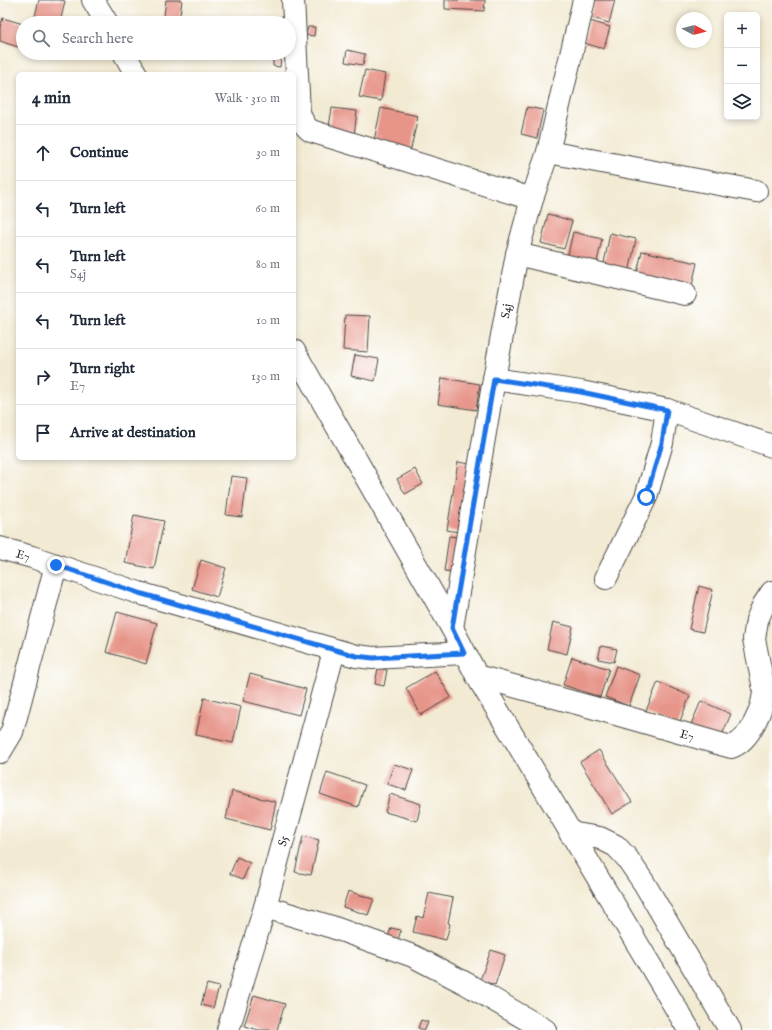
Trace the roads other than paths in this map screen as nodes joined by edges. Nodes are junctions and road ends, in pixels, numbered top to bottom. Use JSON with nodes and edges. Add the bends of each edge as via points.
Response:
{"nodes":[{"id":1,"x":94,"y":0,"type":"edge"},
{"id":2,"x":293,"y":0,"type":"edge"},
{"id":3,"x":584,"y":0,"type":"edge"},
{"id":4,"x":103,"y":16,"type":"edge"},
{"id":5,"x":293,"y":16,"type":"edge"},
{"id":6,"x":296,"y":58,"type":"edge"},
{"id":7,"x":128,"y":60,"type":"edge"},
{"id":8,"x":135,"y":72,"type":"edge"},
{"id":9,"x":548,"y":152,"type":"junction"},
{"id":10,"x":756,"y":192,"type":"dead end"},
{"id":11,"x":532,"y":199,"type":"junction"},
{"id":12,"x":517,"y":254,"type":"junction"},
{"id":13,"x":685,"y":294,"type":"dead end"},
{"id":14,"x":296,"y":355,"type":"edge"},
{"id":15,"x":494,"y":379,"type":"junction"},
{"id":16,"x":667,"y":410,"type":"junction"},
{"id":17,"x":772,"y":446,"type":"edge"},
{"id":18,"x":0,"y":548,"type":"edge"},
{"id":19,"x":56,"y":565,"type":"junction"},
{"id":20,"x":606,"y":578,"type":"dead end"},
{"id":21,"x":772,"y":592,"type":"edge"},
{"id":22,"x":452,"y":628,"type":"junction"},
{"id":23,"x":334,"y":650,"type":"junction"},
{"id":24,"x":464,"y":653,"type":"junction"},
{"id":25,"x":477,"y":676,"type":"junction"},
{"id":26,"x":0,"y":752,"type":"edge"},
{"id":27,"x":570,"y":833,"type":"junction"},
{"id":28,"x":265,"y":907,"type":"junction"},
{"id":29,"x":228,"y":1030,"type":"edge"},
{"id":30,"x":545,"y":1030,"type":"edge"},
{"id":31,"x":689,"y":1030,"type":"edge"},
{"id":32,"x":730,"y":1030,"type":"edge"}],
"edges":[{"from":1,"to":4,"type":"street"},
{"from":2,"to":5,"type":"street"},
{"from":3,"to":9,"type":"street","name":"S4j"},
{"from":6,"to":11,"type":"street","via":[[300,112],[306,127]]},
{"from":7,"to":8,"type":"street"},
{"from":9,"to":10,"type":"street"},
{"from":9,"to":11,"type":"street","name":"S4j"},
{"from":11,"to":12,"type":"street","name":"S4j"},
{"from":12,"to":13,"type":"street"},
{"from":12,"to":15,"type":"street","name":"S4j"},
{"from":14,"to":22,"type":"street"},
{"from":15,"to":16,"type":"street","via":[[581,392]]},
{"from":15,"to":22,"type":"street","name":"S4j"},
{"from":16,"to":17,"type":"street"},
{"from":16,"to":20,"type":"street","via":[[662,443],[646,497]]},
{"from":18,"to":19,"type":"street","name":"E7"},
{"from":19,"to":23,"type":"street","name":"E7","via":[[139,593]]},
{"from":19,"to":26,"type":"street","via":[[12,732]]},
{"from":21,"to":25,"type":"street","name":"E7","via":[[757,620],[754,639],[764,695],[754,726],[744,740],[731,747]]},
{"from":22,"to":24,"type":"street"},
{"from":23,"to":24,"type":"street","name":"E7","via":[[373,658]]},
{"from":23,"to":28,"type":"street","name":"S5"},
{"from":24,"to":25,"type":"street"},
{"from":25,"to":27,"type":"street"},
{"from":27,"to":31,"type":"street"},
{"from":27,"to":32,"type":"street","via":[[600,838],[616,846],[627,858]]},
{"from":28,"to":29,"type":"street","name":"S5"},
{"from":28,"to":30,"type":"street","via":[[332,927],[413,956]]}]}
